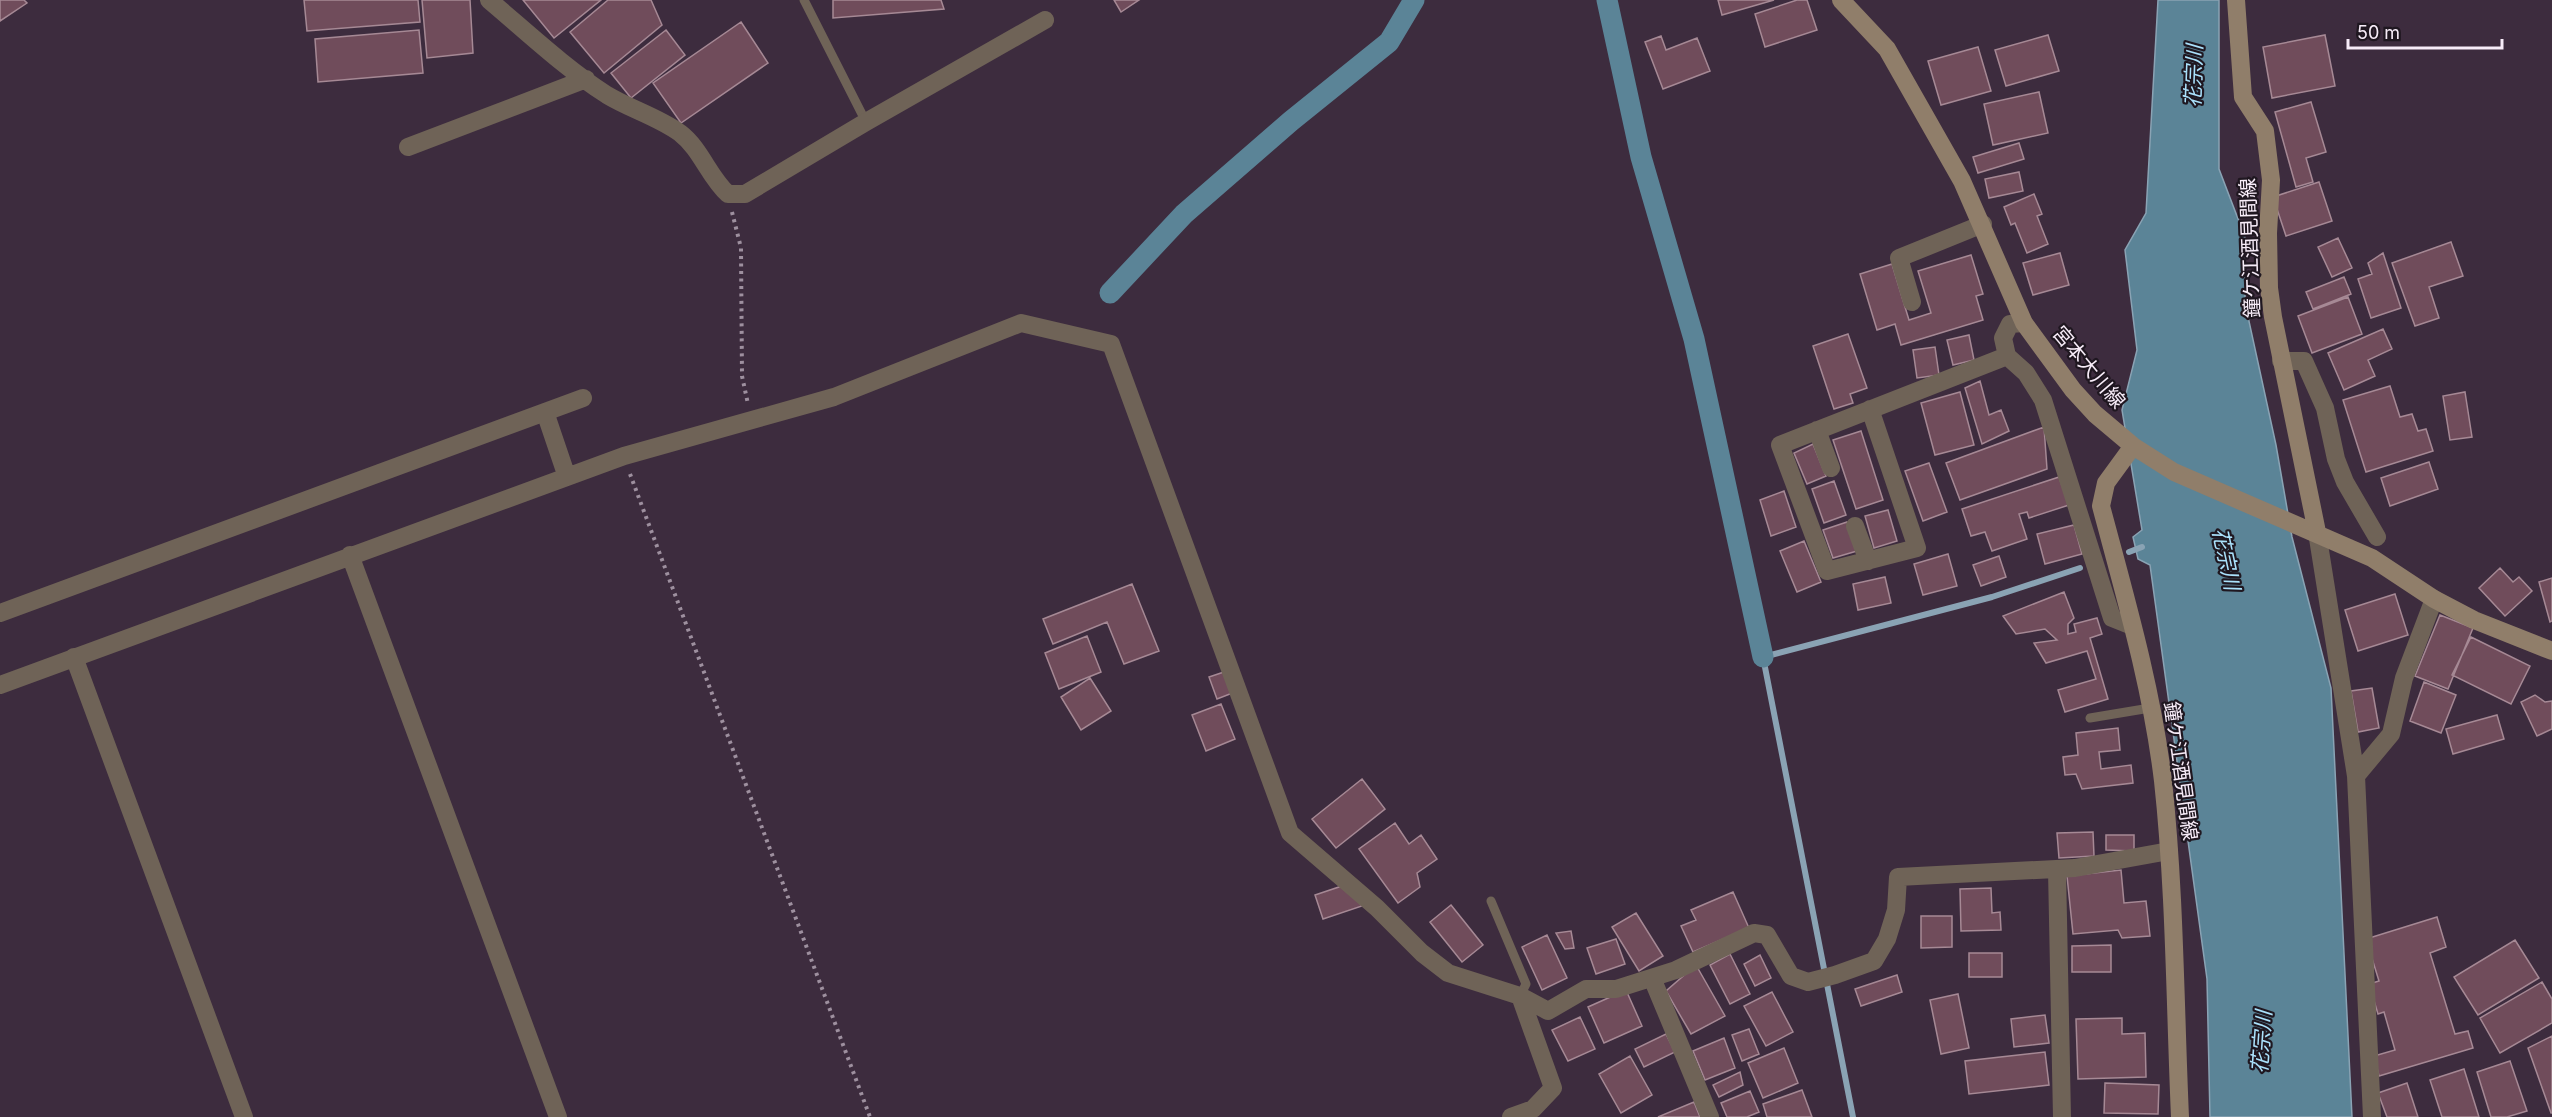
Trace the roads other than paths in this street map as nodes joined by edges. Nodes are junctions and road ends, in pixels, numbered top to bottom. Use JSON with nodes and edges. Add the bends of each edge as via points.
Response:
{"nodes":[{"id":1,"x":489,"y":0,"type":"edge"},
{"id":2,"x":804,"y":0,"type":"edge"},
{"id":3,"x":1841,"y":0,"type":"edge"},
{"id":4,"x":2236,"y":0,"type":"edge"},
{"id":5,"x":1045,"y":20,"type":"dead end"},
{"id":6,"x":586,"y":79,"type":"junction"},
{"id":7,"x":866,"y":122,"type":"junction"},
{"id":8,"x":408,"y":147,"type":"dead end"},
{"id":9,"x":1983,"y":225,"type":"junction"},
{"id":10,"x":1912,"y":302,"type":"dead end"},
{"id":11,"x":2024,"y":323,"type":"junction"},
{"id":12,"x":2007,"y":356,"type":"junction"},
{"id":13,"x":2281,"y":361,"type":"junction"},
{"id":14,"x":584,"y":398,"type":"dead end"},
{"id":15,"x":1870,"y":409,"type":"junction"},
{"id":16,"x":545,"y":412,"type":"junction"},
{"id":17,"x":1817,"y":430,"type":"junction"},
{"id":18,"x":2128,"y":453,"type":"junction"},
{"id":19,"x":1832,"y":468,"type":"dead end"},
{"id":20,"x":567,"y":477,"type":"junction"},
{"id":21,"x":1856,"y":526,"type":"dead end"},
{"id":22,"x":2310,"y":529,"type":"junction"},
{"id":23,"x":2377,"y":537,"type":"dead end"},
{"id":24,"x":350,"y":555,"type":"junction"},
{"id":25,"x":1868,"y":561,"type":"junction"},
{"id":26,"x":2434,"y":599,"type":"junction"},
{"id":27,"x":0,"y":613,"type":"edge"},
{"id":28,"x":2132,"y":626,"type":"junction"},
{"id":29,"x":2552,"y":651,"type":"edge"},
{"id":30,"x":75,"y":657,"type":"junction"},
{"id":31,"x":0,"y":685,"type":"edge"},
{"id":32,"x":2150,"y":708,"type":"junction"},
{"id":33,"x":2090,"y":718,"type":"dead end"},
{"id":34,"x":2356,"y":776,"type":"junction"},
{"id":35,"x":2169,"y":850,"type":"junction"},
{"id":36,"x":2057,"y":870,"type":"junction"},
{"id":37,"x":1491,"y":901,"type":"dead end"},
{"id":38,"x":1652,"y":978,"type":"junction"},
{"id":39,"x":1520,"y":996,"type":"junction"},
{"id":40,"x":244,"y":1117,"type":"edge"},
{"id":41,"x":558,"y":1117,"type":"edge"},
{"id":42,"x":1511,"y":1117,"type":"edge"},
{"id":43,"x":1710,"y":1117,"type":"edge"},
{"id":44,"x":2062,"y":1117,"type":"edge"},
{"id":45,"x":2180,"y":1117,"type":"edge"},
{"id":46,"x":2372,"y":1117,"type":"edge"}],
"edges":[{"from":1,"to":6,"type":"street"},
{"from":2,"to":7,"type":"lane"},
{"from":3,"to":9,"type":"main road","name":"宮本大川線","via":[[1887,50]]},
{"from":4,"to":13,"type":"main road","name":"鐘ケ江酒見間線","via":[[2243,97],[2265,131],[2270,170],[2269,288]]},
{"from":5,"to":7,"type":"street"},
{"from":6,"to":7,"type":"street","via":[[681,134],[728,194],[746,194]]},
{"from":6,"to":8,"type":"street"},
{"from":9,"to":10,"type":"street","via":[[1899,258]]},
{"from":9,"to":11,"type":"main road","name":"宮本大川線"},
{"from":11,"to":12,"type":"street","via":[[2010,324],[2002,338]]},
{"from":11,"to":18,"type":"main road","name":"宮本大川線","via":[[2073,390],[2115,433]]},
{"from":12,"to":15,"type":"street"},
{"from":12,"to":28,"type":"street","via":[[2026,373],[2043,400],[2112,618]]},
{"from":13,"to":22,"type":"main road","name":"鐘ケ江酒見間線"},
{"from":13,"to":23,"type":"street","via":[[2304,361],[2325,408],[2345,482]]},
{"from":14,"to":16,"type":"street"},
{"from":15,"to":17,"type":"street"},
{"from":15,"to":25,"type":"street","via":[[1917,548]]},
{"from":16,"to":20,"type":"street"},
{"from":16,"to":27,"type":"street"},
{"from":17,"to":19,"type":"street"},
{"from":17,"to":25,"type":"street","via":[[1780,445],[1827,571]]},
{"from":18,"to":22,"type":"main road","name":"宮本大川線"},
{"from":18,"to":28,"type":"main road","name":"鐘ケ江酒見間線","via":[[2106,483],[2101,506]]},
{"from":20,"to":24,"type":"street"},
{"from":20,"to":39,"type":"street","via":[[624,456],[834,397],[1021,323],[1111,344],[1290,833],[1448,973]]},
{"from":21,"to":25,"type":"street"},
{"from":22,"to":26,"type":"main road","name":"宮本大川線","via":[[2372,558]]},
{"from":22,"to":34,"type":"street"},
{"from":24,"to":30,"type":"street"},
{"from":24,"to":41,"type":"street"},
{"from":26,"to":29,"type":"main road","name":"宮本大川線","via":[[2474,620]]},
{"from":26,"to":34,"type":"street","via":[[2404,678],[2391,734]]},
{"from":28,"to":32,"type":"main road","name":"鐘ケ江酒見間線"},
{"from":30,"to":31,"type":"street"},
{"from":30,"to":40,"type":"street"},
{"from":32,"to":33,"type":"lane"},
{"from":32,"to":35,"type":"main road","name":"鐘ケ江酒見間線","via":[[2163,779]]},
{"from":34,"to":46,"type":"street"},
{"from":35,"to":36,"type":"street"},
{"from":35,"to":45,"type":"main road","name":"鐘ケ江酒見間線"},
{"from":36,"to":38,"type":"street","via":[[1898,877],[1896,910],[1887,939],[1874,961],[1835,975],[1808,982],[1791,976],[1767,935],[1754,933]]},
{"from":36,"to":44,"type":"street"},
{"from":37,"to":39,"type":"lane","via":[[1526,984]]},
{"from":38,"to":39,"type":"street","via":[[1616,989],[1586,989],[1548,1011]]},
{"from":38,"to":43,"type":"street"},
{"from":39,"to":42,"type":"street","via":[[1553,1088],[1533,1109]]}]}
